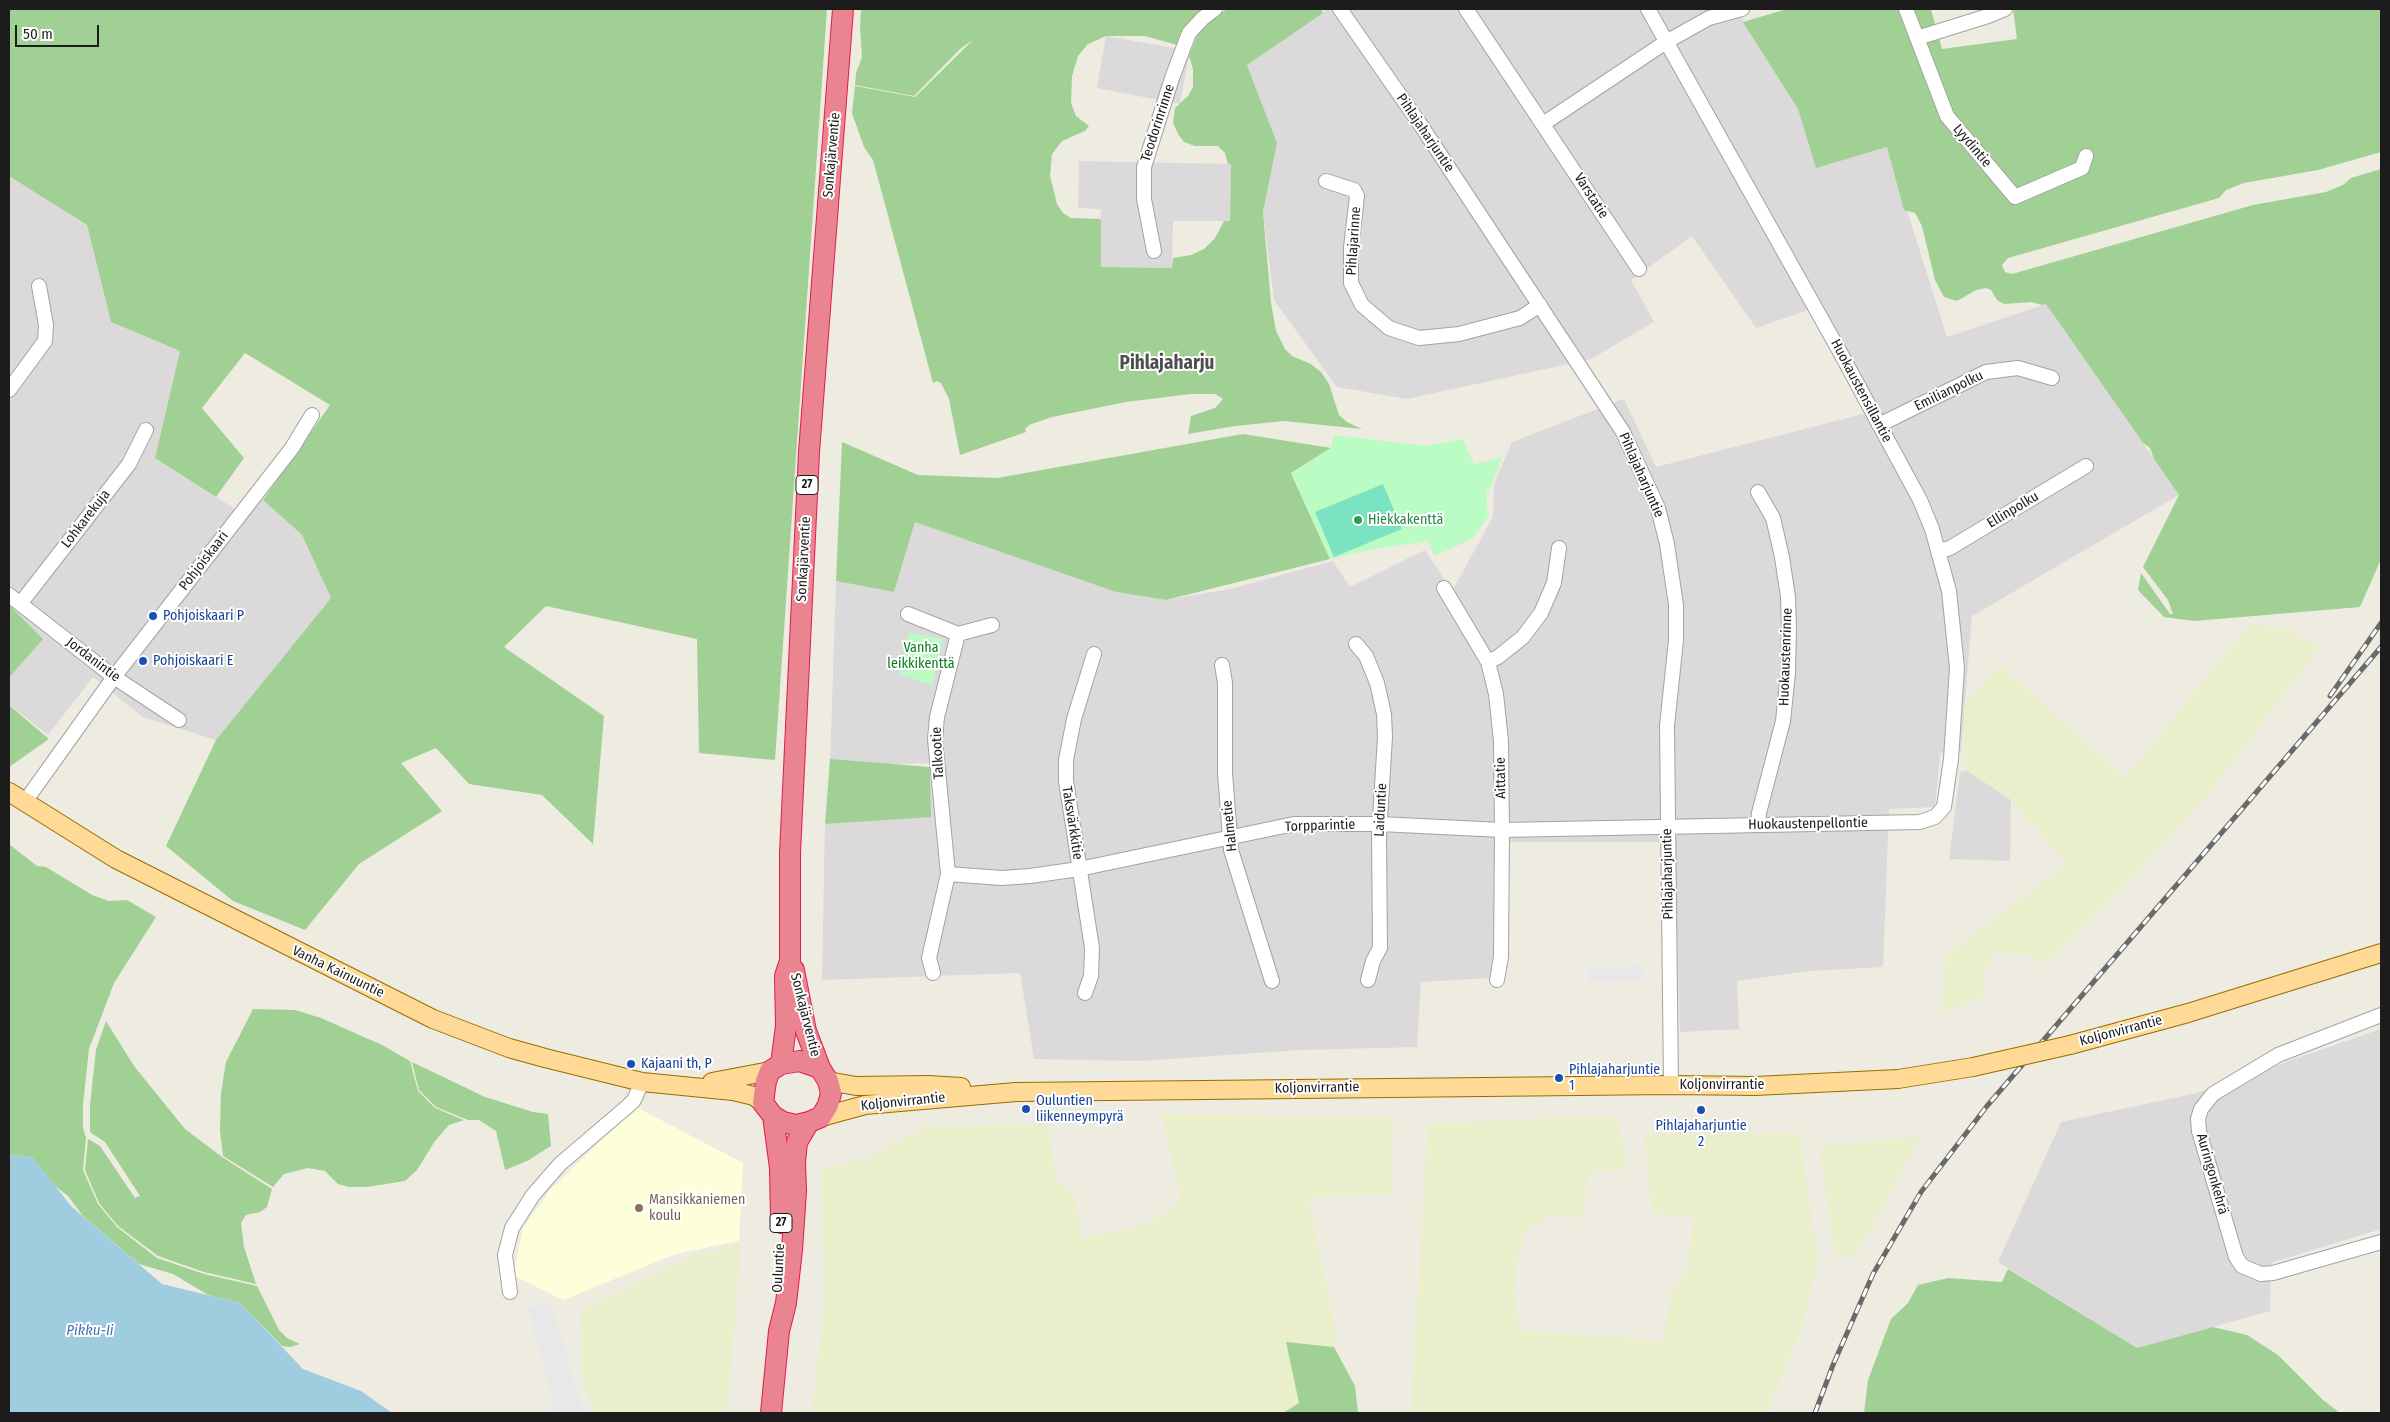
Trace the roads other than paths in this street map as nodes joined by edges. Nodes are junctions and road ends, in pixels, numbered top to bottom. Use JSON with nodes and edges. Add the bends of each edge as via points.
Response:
{"nodes":[{"id":1,"x":843,"y":9,"type":"edge"},
{"id":2,"x":1215,"y":9,"type":"edge"},
{"id":3,"x":1340,"y":9,"type":"edge"},
{"id":4,"x":1466,"y":9,"type":"edge"},
{"id":5,"x":1648,"y":9,"type":"edge"},
{"id":6,"x":1742,"y":9,"type":"edge"},
{"id":7,"x":1906,"y":9,"type":"edge"},
{"id":8,"x":2005,"y":9,"type":"edge"},
{"id":9,"x":1917,"y":38,"type":"junction"},
{"id":10,"x":1666,"y":42,"type":"junction"},
{"id":11,"x":1543,"y":124,"type":"junction"},
{"id":12,"x":2086,"y":156,"type":"dead end"},
{"id":13,"x":1326,"y":181,"type":"dead end"},
{"id":14,"x":1154,"y":251,"type":"dead end"},
{"id":15,"x":1639,"y":268,"type":"dead end"},
{"id":16,"x":39,"y":286,"type":"dead end"},
{"id":17,"x":1540,"y":305,"type":"junction"},
{"id":18,"x":2052,"y":378,"type":"dead end"},
{"id":19,"x":9,"y":390,"type":"edge"},
{"id":20,"x":312,"y":415,"type":"dead end"},
{"id":21,"x":1879,"y":425,"type":"junction"},
{"id":22,"x":146,"y":430,"type":"dead end"},
{"id":23,"x":2086,"y":466,"type":"dead end"},
{"id":24,"x":1758,"y":492,"type":"dead end"},
{"id":25,"x":1559,"y":548,"type":"dead end"},
{"id":26,"x":1940,"y":551,"type":"junction"},
{"id":27,"x":1444,"y":588,"type":"dead end"},
{"id":28,"x":14,"y":600,"type":"edge"},
{"id":29,"x":908,"y":614,"type":"dead end"},
{"id":30,"x":992,"y":625,"type":"dead end"},
{"id":31,"x":958,"y":634,"type":"junction"},
{"id":32,"x":1356,"y":644,"type":"dead end"},
{"id":33,"x":1094,"y":654,"type":"dead end"},
{"id":34,"x":1488,"y":662,"type":"junction"},
{"id":35,"x":1222,"y":665,"type":"dead end"},
{"id":36,"x":114,"y":677,"type":"junction"},
{"id":37,"x":179,"y":720,"type":"dead end"},
{"id":38,"x":9,"y":792,"type":"edge"},
{"id":39,"x":24,"y":802,"type":"junction"},
{"id":40,"x":1944,"y":807,"type":"joint"},
{"id":41,"x":1380,"y":824,"type":"junction"},
{"id":42,"x":1758,"y":825,"type":"junction"},
{"id":43,"x":1667,"y":828,"type":"junction"},
{"id":44,"x":1502,"y":830,"type":"junction"},
{"id":45,"x":1229,"y":838,"type":"junction"},
{"id":46,"x":1079,"y":869,"type":"junction"},
{"id":47,"x":948,"y":874,"type":"junction"},
{"id":48,"x":2381,"y":954,"type":"edge"},
{"id":49,"x":790,"y":961,"type":"junction"},
{"id":50,"x":933,"y":973,"type":"dead end"},
{"id":51,"x":1368,"y":980,"type":"dead end"},
{"id":52,"x":1496,"y":980,"type":"dead end"},
{"id":53,"x":1272,"y":981,"type":"dead end"},
{"id":54,"x":1085,"y":993,"type":"dead end"},
{"id":55,"x":2381,"y":1015,"type":"edge"},
{"id":56,"x":776,"y":1068,"type":"junction"},
{"id":57,"x":824,"y":1075,"type":"junction"},
{"id":58,"x":642,"y":1082,"type":"junction"},
{"id":59,"x":693,"y":1085,"type":"junction"},
{"id":60,"x":1671,"y":1085,"type":"junction"},
{"id":61,"x":1016,"y":1092,"type":"junction"},
{"id":62,"x":768,"y":1110,"type":"junction"},
{"id":63,"x":815,"y":1119,"type":"junction"},
{"id":64,"x":2381,"y":1242,"type":"edge"},
{"id":65,"x":510,"y":1292,"type":"dead end"},
{"id":66,"x":779,"y":1331,"type":"junction"},
{"id":67,"x":771,"y":1413,"type":"edge"}],
"edges":[{"from":1,"to":49,"type":"highway","name":"Sonkajärventie","number":"27","via":[[809,452],[790,853]]},
{"from":2,"to":14,"type":"street","name":"Teodorinrinne","via":[[1202,18],[1190,33],[1144,167],[1144,199]]},
{"from":3,"to":17,"type":"street","name":"Pihlajaharjuntie"},
{"from":4,"to":11,"type":"street","name":"Varstatie"},
{"from":5,"to":10,"type":"street","name":"Huokaustensillantie"},
{"from":6,"to":10,"type":"street","via":[[1709,18]]},
{"from":7,"to":9,"type":"street","name":"Lyydintie"},
{"from":8,"to":9,"type":"street"},
{"from":9,"to":12,"type":"street","name":"Lyydintie","via":[[1947,116],[2015,197],[2082,168]]},
{"from":10,"to":11,"type":"street"},
{"from":10,"to":21,"type":"street","name":"Huokaustensillantie"},
{"from":11,"to":15,"type":"street","name":"Varstatie"},
{"from":13,"to":17,"type":"street","name":"Pihlajarinne","via":[[1354,190],[1357,196],[1351,283],[1362,305],[1389,328],[1418,338],[1459,334],[1520,318]]},
{"from":16,"to":19,"type":"street","via":[[46,324],[45,341]]},
{"from":17,"to":43,"type":"street","name":"Pihlajaharjuntie","via":[[1623,432],[1658,508],[1667,544],[1676,605],[1676,640],[1667,726]]},
{"from":18,"to":21,"type":"street","name":"Emilianpolku","via":[[2018,368],[1986,372]]},
{"from":20,"to":36,"type":"street","name":"Pohjoiskaari","via":[[292,448]]},
{"from":21,"to":26,"type":"street","name":"Huokaustensillantie","via":[[1920,500]]},
{"from":22,"to":28,"type":"street","name":"Lohkarekuja","via":[[129,464]]},
{"from":23,"to":26,"type":"street","name":"Ellinpolku"},
{"from":24,"to":42,"type":"street","name":"Huokaustenrinne","via":[[1772,518],[1782,557],[1789,628],[1784,721]]},
{"from":25,"to":34,"type":"street","via":[[1554,582],[1541,613],[1523,637]]},
{"from":26,"to":40,"type":"street","name":"Huokaustensillantie","via":[[1949,590],[1957,668]]},
{"from":27,"to":34,"type":"street","name":"Aittatie"},
{"from":28,"to":36,"type":"street","name":"Jordanintie"},
{"from":29,"to":31,"type":"street"},
{"from":30,"to":31,"type":"street"},
{"from":31,"to":47,"type":"street","name":"Talkootie","via":[[937,717],[935,739]]},
{"from":32,"to":41,"type":"street","name":"Laiduntie","via":[[1372,669],[1384,714]]},
{"from":33,"to":46,"type":"street","name":"Taksvärkkitie","via":[[1074,718],[1066,760],[1067,797]]},
{"from":34,"to":44,"type":"street","name":"Aittatie","via":[[1499,715]]},
{"from":35,"to":45,"type":"street","name":"Halmetie"},
{"from":36,"to":37,"type":"street","name":"Jordanintie"},
{"from":36,"to":39,"type":"street","name":"Pohjoiskaari"},
{"from":38,"to":39,"type":"main road","name":"Vanha Kainuuntie"},
{"from":39,"to":58,"type":"main road","name":"Vanha Kainuuntie","via":[[158,882],[433,1018],[508,1048]]},
{"from":40,"to":42,"type":"street","name":"Huokaustenpellontie","via":[[1935,817],[1920,822]]},
{"from":41,"to":44,"type":"street","name":"Torpparintie"},
{"from":41,"to":45,"type":"street","name":"Torpparintie","via":[[1294,824]]},
{"from":41,"to":51,"type":"street","name":"Laiduntie","via":[[1380,948]]},
{"from":42,"to":43,"type":"street","name":"Huokaustenpellontie"},
{"from":43,"to":44,"type":"street","name":"Torpparintie"},
{"from":43,"to":60,"type":"street","name":"Pihlajaharjuntie"},
{"from":44,"to":52,"type":"street","name":"Aittatie","via":[[1501,957]]},
{"from":45,"to":46,"type":"street","name":"Torpparintie"},
{"from":45,"to":53,"type":"street","name":"Halmetie"},
{"from":46,"to":47,"type":"street","name":"Torpparintie","via":[[1002,878]]},
{"from":46,"to":54,"type":"street","name":"Taksvärkkitie","via":[[1092,948],[1091,976]]},
{"from":47,"to":50,"type":"street","name":"Talkootie","via":[[929,958]]},
{"from":48,"to":60,"type":"main road","name":"Koljonvirrantie","bridge":true,"via":[[2188,1013],[1973,1067],[1898,1079],[1836,1083]]},
{"from":49,"to":56,"type":"highway","name":"Sonkajärventie","number":"27","via":[[785,976],[786,1026]]},
{"from":49,"to":57,"type":"highway","name":"Sonkajärventie","number":"27","via":[[796,972],[806,1031]]},
{"from":55,"to":64,"type":"street","name":"Auringonkehrä","via":[[2278,1055],[2214,1094],[2201,1109],[2198,1119],[2236,1257],[2242,1266],[2262,1274],[2273,1273]]},
{"from":56,"to":57,"type":"highway","via":[[800,1062]]},
{"from":56,"to":59,"type":"main road","name":"Vanha Kainuuntie"},
{"from":56,"to":62,"type":"highway","via":[[763,1092]]},
{"from":57,"to":61,"type":"main road","name":"Koljonvirrantie","via":[[856,1086],[928,1085]]},
{"from":57,"to":63,"type":"highway","via":[[831,1093],[828,1105]]},
{"from":58,"to":59,"type":"main road","name":"Vanha Kainuuntie"},
{"from":58,"to":65,"type":"street","via":[[634,1100],[560,1164],[533,1195],[512,1228],[505,1255]]},
{"from":59,"to":62,"type":"main road","name":"Vanha Kainuuntie","via":[[754,1096]]},
{"from":60,"to":61,"type":"main road","name":"Koljonvirrantie"},
{"from":61,"to":63,"type":"main road","name":"Koljonvirrantie","via":[[865,1105]]},
{"from":62,"to":63,"type":"highway","via":[[783,1122],[796,1124]]},
{"from":62,"to":66,"type":"highway","name":"Ouluntie","number":"27","via":[[782,1205],[777,1304]]},
{"from":63,"to":66,"type":"highway","name":"Ouluntie","number":"27","via":[[797,1142],[792,1250]]},
{"from":66,"to":67,"type":"highway","name":"Ouluntie","number":"27"}]}
